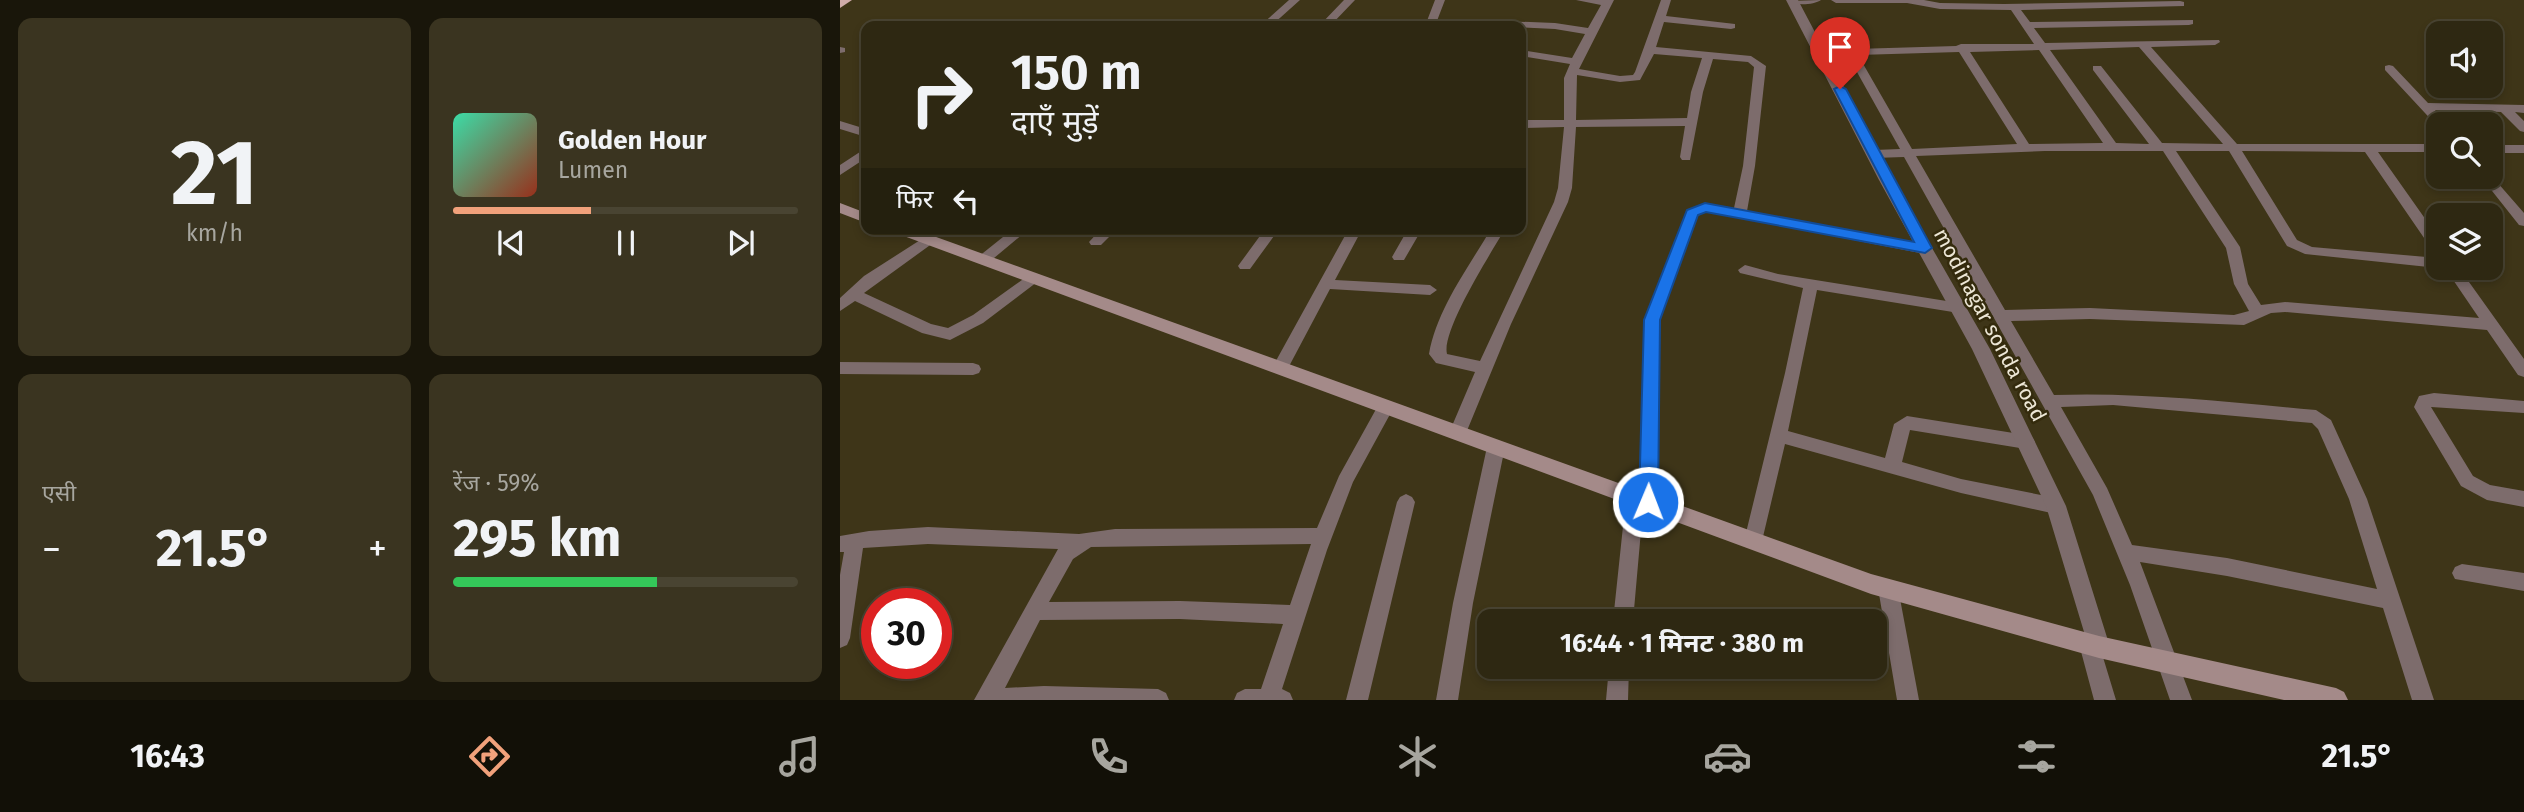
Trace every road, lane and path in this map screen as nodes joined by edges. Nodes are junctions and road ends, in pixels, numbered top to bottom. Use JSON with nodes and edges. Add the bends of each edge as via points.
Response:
{"nodes":[{"id":1,"x":846,"y":0,"type":"edge"},
{"id":2,"x":1295,"y":0,"type":"edge"},
{"id":3,"x":1350,"y":0,"type":"edge"},
{"id":4,"x":1440,"y":0,"type":"edge"},
{"id":5,"x":1581,"y":0,"type":"edge"},
{"id":6,"x":1666,"y":0,"type":"edge"},
{"id":7,"x":1796,"y":0,"type":"edge"},
{"id":8,"x":1816,"y":0,"type":"edge"},
{"id":9,"x":1836,"y":0,"type":"edge"},
{"id":10,"x":1919,"y":1,"type":"edge"},
{"id":11,"x":1608,"y":2,"type":"edge"},
{"id":12,"x":840,"y":4,"type":"edge"},
{"id":13,"x":2180,"y":4,"type":"dead end"},
{"id":14,"x":2014,"y":7,"type":"junction"},
{"id":15,"x":1658,"y":18,"type":"junction"},
{"id":16,"x":1271,"y":21,"type":"edge"},
{"id":17,"x":1329,"y":21,"type":"edge"},
{"id":18,"x":1432,"y":21,"type":"edge"},
{"id":19,"x":2189,"y":22,"type":"dead end"},
{"id":20,"x":1526,"y":25,"type":"edge"},
{"id":21,"x":2026,"y":25,"type":"junction"},
{"id":22,"x":1731,"y":26,"type":"dead end"},
{"id":23,"x":1592,"y":32,"type":"junction"},
{"id":24,"x":2215,"y":42,"type":"dead end"},
{"id":25,"x":2141,"y":43,"type":"junction"},
{"id":26,"x":2040,"y":46,"type":"junction"},
{"id":27,"x":1961,"y":47,"type":"junction"},
{"id":28,"x":1648,"y":50,"type":"junction"},
{"id":29,"x":1847,"y":50,"type":"junction"},
{"id":30,"x":1824,"y":52,"type":"junction"},
{"id":31,"x":1526,"y":54,"type":"edge"},
{"id":32,"x":1709,"y":55,"type":"junction"},
{"id":33,"x":1574,"y":66,"type":"junction"},
{"id":34,"x":2097,"y":68,"type":"dead end"},
{"id":35,"x":2389,"y":68,"type":"dead end"},
{"id":36,"x":2424,"y":106,"type":"junction"},
{"id":37,"x":2504,"y":108,"type":"junction"},
{"id":38,"x":2524,"y":109,"type":"edge"},
{"id":39,"x":2430,"y":112,"type":"edge"},
{"id":40,"x":1691,"y":122,"type":"junction"},
{"id":41,"x":1570,"y":123,"type":"junction"},
{"id":42,"x":1526,"y":124,"type":"edge"},
{"id":43,"x":840,"y":125,"type":"edge"},
{"id":44,"x":2524,"y":128,"type":"edge"},
{"id":45,"x":861,"y":131,"type":"edge"},
{"id":46,"x":2162,"y":146,"type":"junction"},
{"id":47,"x":2232,"y":146,"type":"junction"},
{"id":48,"x":2112,"y":147,"type":"junction"},
{"id":49,"x":2368,"y":147,"type":"junction"},
{"id":50,"x":2025,"y":148,"type":"junction"},
{"id":51,"x":2426,"y":148,"type":"edge"},
{"id":52,"x":2503,"y":149,"type":"edge"},
{"id":53,"x":2524,"y":149,"type":"edge"},
{"id":54,"x":1891,"y":153,"type":"junction"},
{"id":55,"x":861,"y":156,"type":"edge"},
{"id":56,"x":1686,"y":157,"type":"dead end"},
{"id":57,"x":840,"y":171,"type":"edge"},
{"id":58,"x":2497,"y":189,"type":"edge"},
{"id":59,"x":840,"y":208,"type":"edge"},
{"id":60,"x":1740,"y":214,"type":"junction"},
{"id":61,"x":861,"y":216,"type":"edge"},
{"id":62,"x":2524,"y":222,"type":"edge"},
{"id":63,"x":2426,"y":231,"type":"edge"},
{"id":64,"x":914,"y":235,"type":"edge"},
{"id":65,"x":1014,"y":235,"type":"edge"},
{"id":66,"x":1104,"y":235,"type":"edge"},
{"id":67,"x":1268,"y":235,"type":"edge"},
{"id":68,"x":1352,"y":235,"type":"dead end"},
{"id":69,"x":1412,"y":235,"type":"edge"},
{"id":70,"x":1495,"y":235,"type":"edge"},
{"id":71,"x":928,"y":240,"type":"junction"},
{"id":72,"x":1096,"y":242,"type":"dead end"},
{"id":73,"x":1925,"y":248,"type":"junction"},
{"id":74,"x":1399,"y":257,"type":"dead end"},
{"id":75,"x":983,"y":260,"type":"junction"},
{"id":76,"x":2426,"y":262,"type":"edge"},
{"id":77,"x":1245,"y":266,"type":"dead end"},
{"id":78,"x":1745,"y":270,"type":"dead end"},
{"id":79,"x":1034,"y":279,"type":"junction"},
{"id":80,"x":2460,"y":280,"type":"edge"},
{"id":81,"x":1325,"y":284,"type":"junction"},
{"id":82,"x":1811,"y":284,"type":"junction"},
{"id":83,"x":1430,"y":290,"type":"dead end"},
{"id":84,"x":854,"y":294,"type":"junction"},
{"id":85,"x":840,"y":306,"type":"edge"},
{"id":86,"x":1959,"y":309,"type":"junction"},
{"id":87,"x":2257,"y":312,"type":"junction"},
{"id":88,"x":2003,"y":316,"type":"junction"},
{"id":89,"x":2492,"y":325,"type":"junction"},
{"id":90,"x":840,"y":368,"type":"edge"},
{"id":91,"x":1280,"y":368,"type":"junction"},
{"id":92,"x":1485,"y":368,"type":"junction"},
{"id":93,"x":973,"y":369,"type":"dead end"},
{"id":94,"x":2524,"y":371,"type":"edge"},
{"id":95,"x":2051,"y":401,"type":"junction"},
{"id":96,"x":1387,"y":407,"type":"junction"},
{"id":97,"x":2524,"y":407,"type":"edge"},
{"id":98,"x":1458,"y":433,"type":"junction"},
{"id":99,"x":1777,"y":435,"type":"junction"},
{"id":100,"x":2026,"y":442,"type":"junction"},
{"id":101,"x":1496,"y":447,"type":"junction"},
{"id":102,"x":1892,"y":467,"type":"junction"},
{"id":103,"x":2524,"y":499,"type":"edge"},
{"id":104,"x":1642,"y":500,"type":"junction"},
{"id":105,"x":1406,"y":502,"type":"dead end"},
{"id":106,"x":2056,"y":506,"type":"junction"},
{"id":107,"x":1323,"y":536,"type":"junction"},
{"id":108,"x":1753,"y":541,"type":"junction"},
{"id":109,"x":848,"y":542,"type":"edge"},
{"id":110,"x":1077,"y":542,"type":"junction"},
{"id":111,"x":2126,"y":552,"type":"junction"},
{"id":112,"x":2462,"y":573,"type":"dead end"},
{"id":113,"x":2524,"y":582,"type":"edge"},
{"id":114,"x":1888,"y":588,"type":"junction"},
{"id":115,"x":2391,"y":601,"type":"junction"},
{"id":116,"x":1625,"y":609,"type":"edge"},
{"id":117,"x":1034,"y":611,"type":"junction"},
{"id":118,"x":1296,"y":615,"type":"junction"},
{"id":119,"x":840,"y":638,"type":"edge"},
{"id":120,"x":2099,"y":647,"type":"junction"},
{"id":121,"x":2161,"y":661,"type":"junction"},
{"id":122,"x":1618,"y":679,"type":"edge"},
{"id":123,"x":987,"y":699,"type":"edge"},
{"id":124,"x":1158,"y":700,"type":"edge"},
{"id":125,"x":1245,"y":700,"type":"edge"},
{"id":126,"x":1268,"y":700,"type":"edge"},
{"id":127,"x":1282,"y":700,"type":"edge"},
{"id":128,"x":1357,"y":700,"type":"edge"},
{"id":129,"x":1447,"y":700,"type":"edge"},
{"id":130,"x":1617,"y":700,"type":"edge"},
{"id":131,"x":1908,"y":700,"type":"edge"},
{"id":132,"x":2105,"y":700,"type":"edge"},
{"id":133,"x":2181,"y":700,"type":"edge"},
{"id":134,"x":2336,"y":700,"type":"edge"},
{"id":135,"x":2423,"y":700,"type":"edge"}],
"edges":[{"from":1,"to":12,"type":"highway"},
{"from":2,"to":16,"type":"street"},
{"from":3,"to":17,"type":"street"},
{"from":4,"to":18,"type":"street"},
{"from":5,"to":11,"type":"street"},
{"from":6,"to":15,"type":"street"},
{"from":7,"to":8,"type":"street"},
{"from":7,"to":30,"type":"street","name":"modinagar sonda road"},
{"from":9,"to":10,"type":"street"},
{"from":10,"to":14,"type":"street","via":[[1940,6]]},
{"from":11,"to":23,"type":"street"},
{"from":13,"to":14,"type":"street"},
{"from":14,"to":21,"type":"street"},
{"from":15,"to":22,"type":"street"},
{"from":15,"to":28,"type":"street"},
{"from":19,"to":21,"type":"street"},
{"from":20,"to":23,"type":"street"},
{"from":21,"to":26,"type":"street"},
{"from":23,"to":33,"type":"street"},
{"from":24,"to":25,"type":"street"},
{"from":25,"to":26,"type":"street"},
{"from":25,"to":47,"type":"street"},
{"from":26,"to":27,"type":"street"},
{"from":26,"to":48,"type":"street"},
{"from":27,"to":29,"type":"street"},
{"from":27,"to":50,"type":"street"},
{"from":28,"to":32,"type":"street"},
{"from":28,"to":33,"type":"street","via":[[1636,78],[1620,79]]},
{"from":29,"to":30,"type":"street"},
{"from":29,"to":54,"type":"street"},
{"from":30,"to":54,"type":"street","name":"modinagar sonda road"},
{"from":31,"to":33,"type":"street"},
{"from":32,"to":40,"type":"street"},
{"from":32,"to":60,"type":"street","via":[[1751,59],[1760,66]]},
{"from":33,"to":41,"type":"street"},
{"from":34,"to":46,"type":"street"},
{"from":35,"to":36,"type":"street"},
{"from":36,"to":37,"type":"street"},
{"from":36,"to":39,"type":"street"},
{"from":37,"to":38,"type":"street"},
{"from":37,"to":44,"type":"street"},
{"from":40,"to":41,"type":"street"},
{"from":40,"to":56,"type":"street"},
{"from":41,"to":42,"type":"street"},
{"from":41,"to":92,"type":"street","via":[[1566,188]]},
{"from":43,"to":45,"type":"street"},
{"from":46,"to":47,"type":"street"},
{"from":46,"to":48,"type":"street"},
{"from":46,"to":87,"type":"street","via":[[2234,247],[2241,284]]},
{"from":47,"to":49,"type":"street"},
{"from":47,"to":76,"type":"street","via":[[2292,243],[2310,251]]},
{"from":48,"to":50,"type":"street"},
{"from":49,"to":51,"type":"street"},
{"from":49,"to":63,"type":"street"},
{"from":50,"to":54,"type":"street"},
{"from":52,"to":53,"type":"street"},
{"from":54,"to":73,"type":"street","name":"modinagar sonda road"},
{"from":54,"to":88,"type":"street"},
{"from":55,"to":57,"type":"street"},
{"from":58,"to":62,"type":"street"},
{"from":59,"to":61,"type":"main road"},
{"from":60,"to":73,"type":"street"},
{"from":60,"to":104,"type":"street","via":[[1705,207],[1692,213],[1652,320]]},
{"from":64,"to":71,"type":"main road"},
{"from":65,"to":75,"type":"street"},
{"from":66,"to":72,"type":"street"},
{"from":67,"to":77,"type":"street"},
{"from":68,"to":81,"type":"street"},
{"from":69,"to":74,"type":"street"},
{"from":70,"to":92,"type":"street","via":[[1437,347],[1443,359]]},
{"from":71,"to":75,"type":"main road"},
{"from":71,"to":84,"type":"street"},
{"from":73,"to":86,"type":"street","name":"modinagar sonda road"},
{"from":75,"to":79,"type":"main road"},
{"from":78,"to":82,"type":"street"},
{"from":79,"to":84,"type":"street","via":[[978,319],[942,335]]},
{"from":79,"to":91,"type":"main road"},
{"from":80,"to":89,"type":"street"},
{"from":81,"to":83,"type":"street"},
{"from":81,"to":91,"type":"street"},
{"from":82,"to":86,"type":"street"},
{"from":82,"to":99,"type":"street"},
{"from":84,"to":85,"type":"street"},
{"from":86,"to":100,"type":"street","name":"modinagar sonda road"},
{"from":87,"to":88,"type":"street","via":[[2244,320],[2115,313]]},
{"from":87,"to":89,"type":"street","via":[[2285,307]]},
{"from":88,"to":95,"type":"street"},
{"from":89,"to":94,"type":"street"},
{"from":90,"to":93,"type":"street"},
{"from":91,"to":96,"type":"main road"},
{"from":92,"to":98,"type":"street"},
{"from":95,"to":111,"type":"street"},
{"from":95,"to":115,"type":"street","via":[[2155,402],[2316,417],[2325,425],[2358,499]]},
{"from":96,"to":98,"type":"main road"},
{"from":96,"to":107,"type":"street","via":[[1345,481]]},
{"from":97,"to":103,"type":"street","via":[[2434,399],[2422,407],[2467,481],[2491,494]]},
{"from":98,"to":101,"type":"main road"},
{"from":99,"to":102,"type":"street"},
{"from":99,"to":108,"type":"street"},
{"from":100,"to":102,"type":"street","via":[[1907,424],[1900,429]]},
{"from":100,"to":106,"type":"street","name":"modinagar sonda road"},
{"from":101,"to":104,"type":"main road"},
{"from":101,"to":129,"type":"street"},
{"from":102,"to":106,"type":"street"},
{"from":104,"to":108,"type":"main road"},
{"from":104,"to":116,"type":"street"},
{"from":105,"to":128,"type":"street"},
{"from":106,"to":120,"type":"street","name":"modinagar sonda road"},
{"from":107,"to":110,"type":"street","via":[[1115,537]]},
{"from":107,"to":118,"type":"street"},
{"from":108,"to":114,"type":"main road"},
{"from":109,"to":110,"type":"street","via":[[940,536]]},
{"from":109,"to":119,"type":"street"},
{"from":110,"to":117,"type":"street","via":[[1068,549]]},
{"from":111,"to":115,"type":"street","via":[[2227,567]]},
{"from":111,"to":121,"type":"street"},
{"from":112,"to":113,"type":"street"},
{"from":114,"to":120,"type":"main road"},
{"from":114,"to":131,"type":"street"},
{"from":115,"to":135,"type":"street"},
{"from":117,"to":118,"type":"street"},
{"from":117,"to":123,"type":"street"},
{"from":118,"to":126,"type":"street"},
{"from":120,"to":121,"type":"main road"},
{"from":120,"to":132,"type":"street"},
{"from":121,"to":133,"type":"street"},
{"from":121,"to":134,"type":"main road"},
{"from":122,"to":130,"type":"street"},
{"from":123,"to":124,"type":"street"},
{"from":125,"to":126,"type":"street"},
{"from":126,"to":127,"type":"street"}]}
